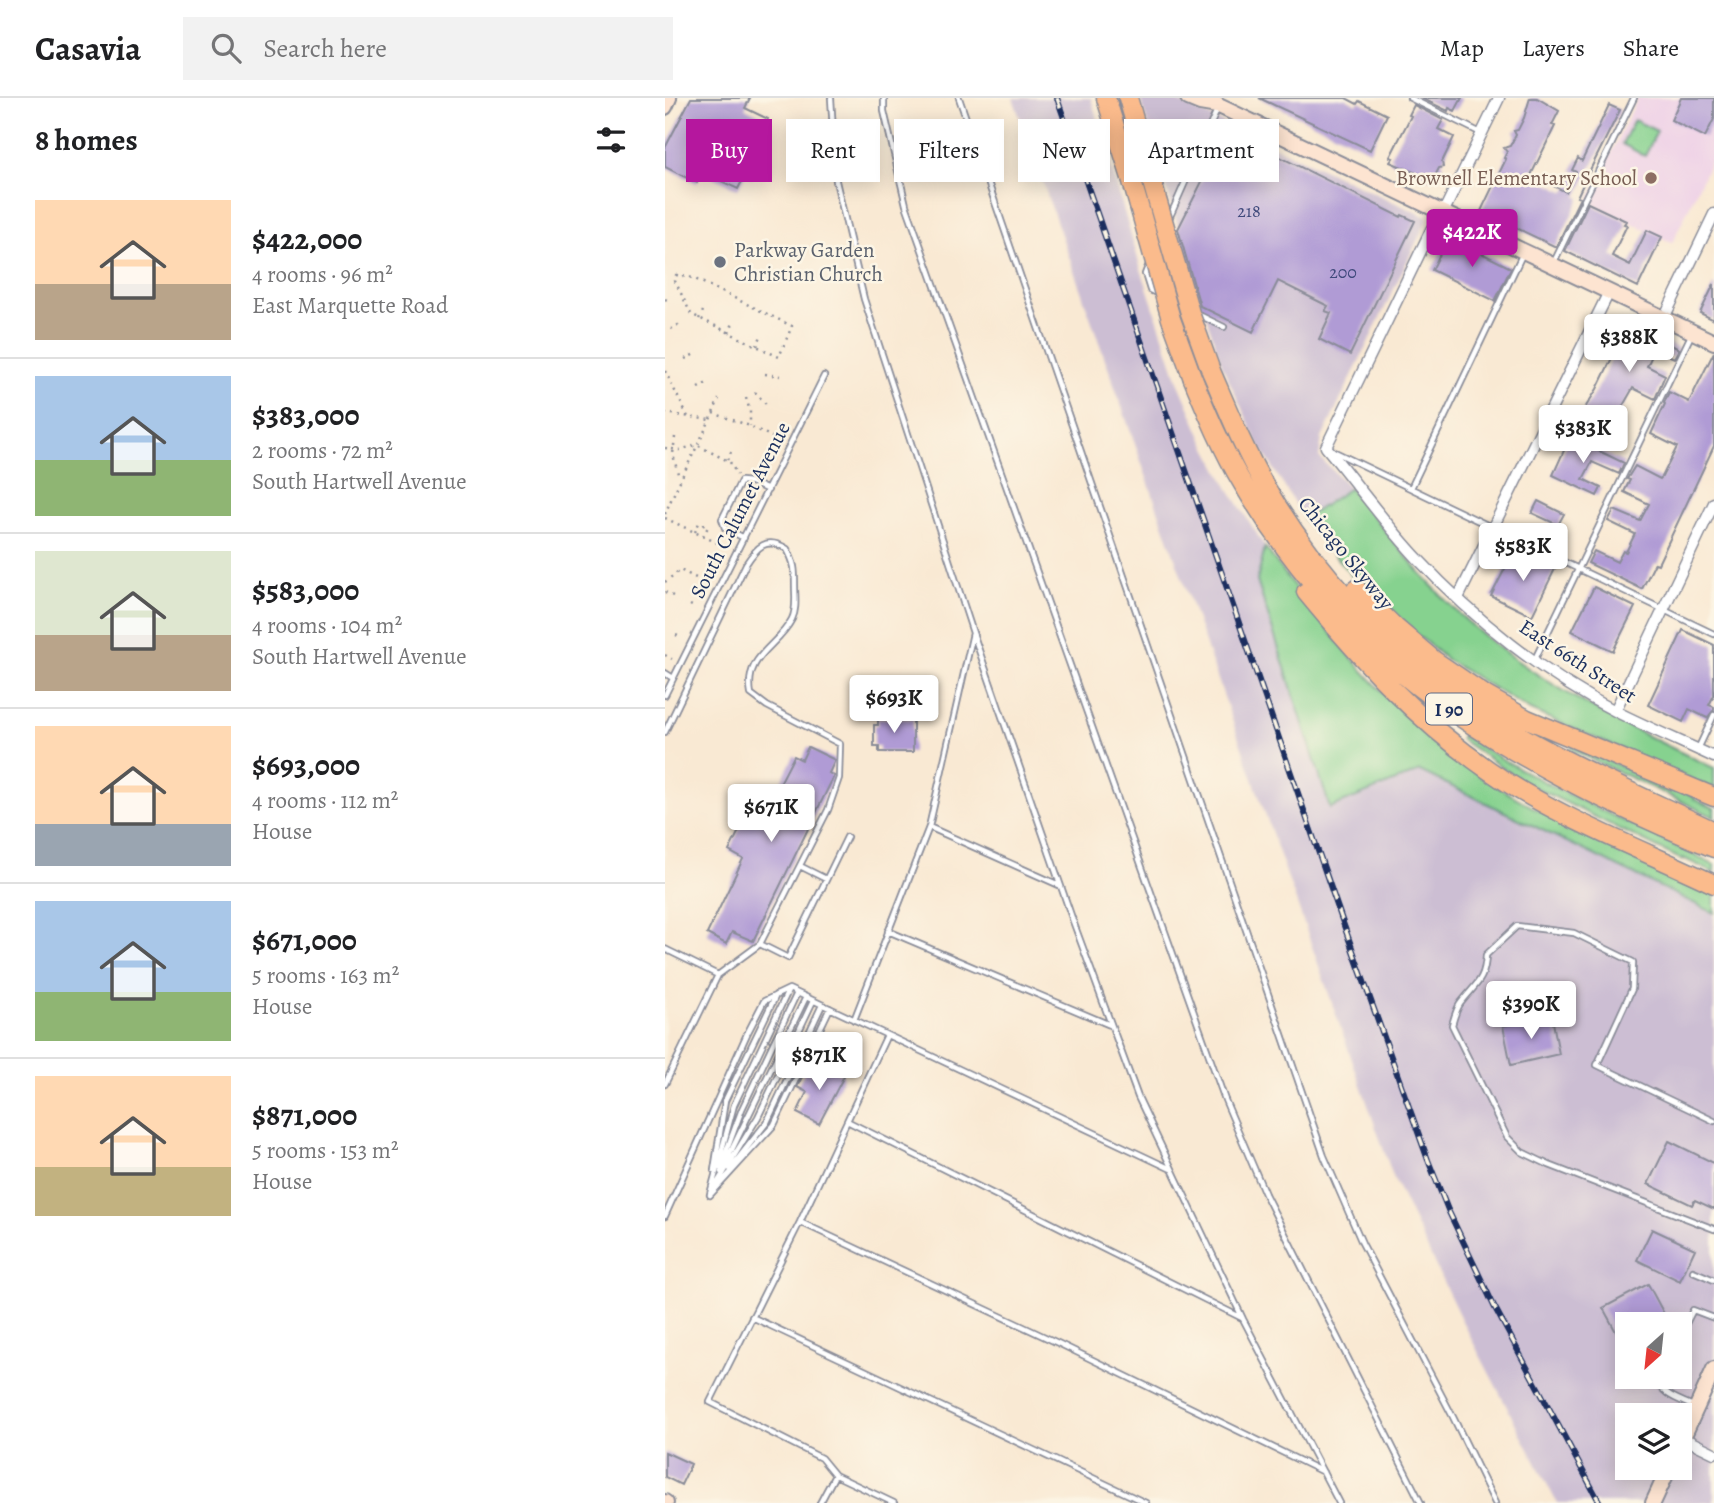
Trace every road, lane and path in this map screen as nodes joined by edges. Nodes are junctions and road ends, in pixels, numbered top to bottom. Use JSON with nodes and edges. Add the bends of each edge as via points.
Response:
{"nodes":[{"id":1,"x":669,"y":98,"type":"edge"},
{"id":2,"x":831,"y":98,"type":"edge"},
{"id":3,"x":884,"y":98,"type":"edge"},
{"id":4,"x":959,"y":98,"type":"edge"},
{"id":5,"x":1106,"y":98,"type":"edge"},
{"id":6,"x":1128,"y":98,"type":"edge"},
{"id":7,"x":1188,"y":98,"type":"edge"},
{"id":8,"x":1410,"y":98,"type":"edge"},
{"id":9,"x":1499,"y":98,"type":"edge"},
{"id":10,"x":1633,"y":98,"type":"edge"},
{"id":11,"x":1217,"y":101,"type":"edge"},
{"id":12,"x":665,"y":107,"type":"edge"},
{"id":13,"x":1482,"y":133,"type":"junction"},
{"id":14,"x":1443,"y":213,"type":"junction"},
{"id":15,"x":1714,"y":214,"type":"edge"},
{"id":16,"x":1161,"y":236,"type":"dead end"},
{"id":17,"x":1156,"y":248,"type":"dead end"},
{"id":18,"x":1524,"y":252,"type":"junction"},
{"id":19,"x":1552,"y":265,"type":"junction"},
{"id":20,"x":1609,"y":292,"type":"junction"},
{"id":21,"x":704,"y":309,"type":"dead end"},
{"id":22,"x":1664,"y":318,"type":"junction"},
{"id":23,"x":699,"y":319,"type":"junction"},
{"id":24,"x":733,"y":323,"type":"dead end"},
{"id":25,"x":680,"y":324,"type":"dead end"},
{"id":26,"x":1224,"y":327,"type":"dead end"},
{"id":27,"x":671,"y":329,"type":"dead end"},
{"id":28,"x":1692,"y":332,"type":"junction"},
{"id":29,"x":729,"y":333,"type":"junction"},
{"id":30,"x":761,"y":336,"type":"dead end"},
{"id":31,"x":1714,"y":342,"type":"edge"},
{"id":32,"x":756,"y":346,"type":"junction"},
{"id":33,"x":695,"y":354,"type":"dead end"},
{"id":34,"x":685,"y":359,"type":"dead end"},
{"id":35,"x":665,"y":371,"type":"edge"},
{"id":36,"x":765,"y":374,"type":"dead end"},
{"id":37,"x":780,"y":376,"type":"dead end"},
{"id":38,"x":824,"y":376,"type":"dead end"},
{"id":39,"x":709,"y":382,"type":"dead end"},
{"id":40,"x":698,"y":388,"type":"dead end"},
{"id":41,"x":755,"y":392,"type":"dead end"},
{"id":42,"x":719,"y":398,"type":"dead end"},
{"id":43,"x":746,"y":398,"type":"dead end"},
{"id":44,"x":766,"y":404,"type":"dead end"},
{"id":45,"x":665,"y":413,"type":"edge"},
{"id":46,"x":713,"y":413,"type":"junction"},
{"id":47,"x":688,"y":417,"type":"junction"},
{"id":48,"x":710,"y":420,"type":"junction"},
{"id":49,"x":750,"y":426,"type":"junction"},
{"id":50,"x":675,"y":437,"type":"dead end"},
{"id":51,"x":778,"y":440,"type":"dead end"},
{"id":52,"x":697,"y":445,"type":"junction"},
{"id":53,"x":1326,"y":447,"type":"junction"},
{"id":54,"x":665,"y":448,"type":"edge"},
{"id":55,"x":673,"y":449,"type":"junction"},
{"id":56,"x":731,"y":452,"type":"dead end"},
{"id":57,"x":727,"y":460,"type":"junction"},
{"id":58,"x":679,"y":480,"type":"junction"},
{"id":59,"x":741,"y":481,"type":"junction"},
{"id":60,"x":1411,"y":488,"type":"junction"},
{"id":61,"x":768,"y":490,"type":"junction"},
{"id":62,"x":1714,"y":503,"type":"edge"},
{"id":63,"x":665,"y":516,"type":"edge"},
{"id":64,"x":1271,"y":528,"type":"junction"},
{"id":65,"x":1493,"y":528,"type":"junction"},
{"id":66,"x":695,"y":532,"type":"junction"},
{"id":67,"x":703,"y":536,"type":"junction"},
{"id":68,"x":716,"y":536,"type":"dead end"},
{"id":69,"x":744,"y":538,"type":"junction"},
{"id":70,"x":713,"y":541,"type":"junction"},
{"id":71,"x":726,"y":547,"type":"dead end"},
{"id":72,"x":1307,"y":549,"type":"junction"},
{"id":73,"x":684,"y":565,"type":"dead end"},
{"id":74,"x":1578,"y":568,"type":"junction"},
{"id":75,"x":680,"y":570,"type":"junction"},
{"id":76,"x":665,"y":582,"type":"edge"},
{"id":77,"x":708,"y":584,"type":"dead end"},
{"id":78,"x":665,"y":592,"type":"edge"},
{"id":79,"x":673,"y":596,"type":"dead end"},
{"id":80,"x":1458,"y":598,"type":"junction"},
{"id":81,"x":690,"y":605,"type":"dead end"},
{"id":82,"x":696,"y":608,"type":"dead end"},
{"id":83,"x":1664,"y":610,"type":"junction"},
{"id":84,"x":973,"y":633,"type":"junction"},
{"id":85,"x":1714,"y":634,"type":"edge"},
{"id":86,"x":676,"y":635,"type":"dead end"},
{"id":87,"x":682,"y":638,"type":"dead end"},
{"id":88,"x":665,"y":655,"type":"edge"},
{"id":89,"x":671,"y":659,"type":"dead end"},
{"id":90,"x":1534,"y":660,"type":"junction"},
{"id":91,"x":665,"y":673,"type":"edge"},
{"id":92,"x":673,"y":678,"type":"junction"},
{"id":93,"x":665,"y":695,"type":"edge"},
{"id":94,"x":1615,"y":711,"type":"junction"},
{"id":95,"x":1714,"y":715,"type":"edge"},
{"id":96,"x":665,"y":732,"type":"edge"},
{"id":97,"x":1697,"y":750,"type":"junction"},
{"id":98,"x":1714,"y":757,"type":"edge"},
{"id":99,"x":1714,"y":797,"type":"edge"},
{"id":100,"x":929,"y":827,"type":"junction"},
{"id":101,"x":1673,"y":831,"type":"junction"},
{"id":102,"x":1714,"y":831,"type":"edge"},
{"id":103,"x":847,"y":837,"type":"dead end"},
{"id":104,"x":1714,"y":848,"type":"edge"},
{"id":105,"x":1714,"y":856,"type":"edge"},
{"id":106,"x":800,"y":866,"type":"junction"},
{"id":107,"x":826,"y":879,"type":"junction"},
{"id":108,"x":1714,"y":884,"type":"edge"},
{"id":109,"x":1060,"y":885,"type":"junction"},
{"id":110,"x":888,"y":931,"type":"junction"},
{"id":111,"x":760,"y":944,"type":"junction"},
{"id":112,"x":665,"y":949,"type":"edge"},
{"id":113,"x":718,"y":975,"type":"junction"},
{"id":114,"x":789,"y":989,"type":"junction"},
{"id":115,"x":797,"y":993,"type":"junction"},
{"id":116,"x":776,"y":995,"type":"junction"},
{"id":117,"x":806,"y":997,"type":"junction"},
{"id":118,"x":813,"y":1001,"type":"junction"},
{"id":119,"x":822,"y":1004,"type":"junction"},
{"id":120,"x":831,"y":1008,"type":"junction"},
{"id":121,"x":854,"y":1020,"type":"junction"},
{"id":122,"x":1111,"y":1025,"type":"junction"},
{"id":123,"x":887,"y":1035,"type":"junction"},
{"id":124,"x":665,"y":1083,"type":"edge"},
{"id":125,"x":847,"y":1121,"type":"junction"},
{"id":126,"x":1714,"y":1121,"type":"edge"},
{"id":127,"x":1172,"y":1170,"type":"junction"},
{"id":128,"x":710,"y":1195,"type":"junction"},
{"id":129,"x":665,"y":1216,"type":"edge"},
{"id":130,"x":800,"y":1222,"type":"junction"},
{"id":131,"x":1714,"y":1229,"type":"edge"},
{"id":132,"x":1693,"y":1271,"type":"dead end"},
{"id":133,"x":1714,"y":1280,"type":"edge"},
{"id":134,"x":1692,"y":1312,"type":"edge"},
{"id":135,"x":752,"y":1317,"type":"junction"},
{"id":136,"x":1714,"y":1318,"type":"edge"},
{"id":137,"x":1243,"y":1319,"type":"junction"},
{"id":138,"x":1714,"y":1369,"type":"edge"},
{"id":139,"x":1662,"y":1390,"type":"edge"},
{"id":140,"x":1696,"y":1408,"type":"junction"},
{"id":141,"x":1692,"y":1417,"type":"edge"},
{"id":142,"x":1692,"y":1445,"type":"edge"},
{"id":143,"x":1714,"y":1453,"type":"edge"},
{"id":144,"x":1323,"y":1473,"type":"junction"},
{"id":145,"x":835,"y":1475,"type":"junction"},
{"id":146,"x":1664,"y":1480,"type":"edge"},
{"id":147,"x":820,"y":1503,"type":"edge"},
{"id":148,"x":894,"y":1503,"type":"edge"},
{"id":149,"x":1146,"y":1503,"type":"edge"},
{"id":150,"x":1339,"y":1503,"type":"edge"},
{"id":151,"x":1421,"y":1503,"type":"edge"},
{"id":152,"x":1495,"y":1503,"type":"edge"},
{"id":153,"x":1654,"y":1503,"type":"edge"}],
"edges":[{"from":1,"to":12,"type":"street"},
{"from":2,"to":84,"type":"lane","via":[[836,181],[864,299]]},
{"from":3,"to":151,"type":"lane","via":[[906,205],[1225,1100],[1265,1194]]},
{"from":4,"to":152,"type":"lane","via":[[1324,1156],[1362,1242]]},
{"from":5,"to":64,"type":"highway","name":"Chicago Skyway","number":"I 90","bridge":true,"via":[[1193,379],[1224,448]]},
{"from":6,"to":72,"type":"highway","name":"Chicago Skyway","number":"I 90","bridge":true,"via":[[1190,313],[1212,371],[1265,486]]},
{"from":7,"to":11,"type":"street","via":[[1200,103]]},
{"from":8,"to":13,"type":"lane"},
{"from":9,"to":13,"type":"street"},
{"from":10,"to":19,"type":"lane"},
{"from":11,"to":14,"type":"street"},
{"from":11,"to":16,"type":"lane"},
{"from":13,"to":14,"type":"street"},
{"from":14,"to":18,"type":"street"},
{"from":14,"to":53,"type":"street"},
{"from":15,"to":22,"type":"street"},
{"from":17,"to":26,"type":"lane","via":[[1145,274],[1150,290]]},
{"from":18,"to":19,"type":"street"},
{"from":18,"to":60,"type":"lane"},
{"from":19,"to":20,"type":"street"},
{"from":20,"to":22,"type":"street"},
{"from":20,"to":65,"type":"street"},
{"from":21,"to":23,"type":"path"},
{"from":22,"to":28,"type":"street"},
{"from":23,"to":29,"type":"path"},
{"from":23,"to":32,"type":"path","via":[[688,311],[676,275],[693,278],[792,326],[779,357]]},
{"from":24,"to":29,"type":"path"},
{"from":25,"to":27,"type":"path"},
{"from":28,"to":31,"type":"street"},
{"from":28,"to":74,"type":"lane"},
{"from":29,"to":32,"type":"path"},
{"from":30,"to":32,"type":"path"},
{"from":33,"to":34,"type":"path"},
{"from":35,"to":47,"type":"path"},
{"from":36,"to":37,"type":"path"},
{"from":38,"to":61,"type":"lane","name":"South Calumet Avenue"},
{"from":39,"to":40,"type":"path"},
{"from":41,"to":44,"type":"path"},
{"from":42,"to":46,"type":"path"},
{"from":43,"to":49,"type":"path"},
{"from":45,"to":47,"type":"path"},
{"from":46,"to":48,"type":"path"},
{"from":46,"to":49,"type":"path"},
{"from":47,"to":48,"type":"path"},
{"from":48,"to":52,"type":"path"},
{"from":49,"to":51,"type":"path"},
{"from":50,"to":55,"type":"path"},
{"from":52,"to":55,"type":"path"},
{"from":52,"to":57,"type":"path"},
{"from":52,"to":58,"type":"path"},
{"from":53,"to":60,"type":"lane"},
{"from":53,"to":80,"type":"street","name":"East 66th Street","via":[[1417,558]]},
{"from":54,"to":55,"type":"path"},
{"from":55,"to":58,"type":"path"},
{"from":56,"to":57,"type":"path"},
{"from":57,"to":59,"type":"path"},
{"from":58,"to":63,"type":"path"},
{"from":59,"to":61,"type":"lane"},
{"from":59,"to":69,"type":"lane","via":[[722,519],[725,528]]},
{"from":60,"to":65,"type":"lane"},
{"from":61,"to":69,"type":"lane","name":"South Calumet Avenue"},
{"from":62,"to":83,"type":"street"},
{"from":63,"to":66,"type":"path"},
{"from":64,"to":101,"type":"highway","name":"Chicago Skyway","number":"I 90","via":[[1360,634],[1445,707],[1560,775]]},
{"from":64,"to":108,"type":"highway","via":[[1307,593],[1381,679],[1450,741],[1535,798]]},
{"from":65,"to":74,"type":"lane"},
{"from":65,"to":80,"type":"street"},
{"from":66,"to":67,"type":"path"},
{"from":66,"to":67,"type":"path","via":[[699,523],[708,527]]},
{"from":67,"to":70,"type":"path"},
{"from":68,"to":70,"type":"path"},
{"from":69,"to":92,"type":"lane","name":"South Calumet Avenue"},
{"from":70,"to":71,"type":"path"},
{"from":72,"to":99,"type":"highway","via":[[1342,575],[1435,662],[1485,695],[1527,719]]},
{"from":72,"to":102,"type":"highway","name":"Chicago Skyway","number":"I 90","via":[[1379,631],[1466,701],[1526,739]]},
{"from":73,"to":75,"type":"path"},
{"from":74,"to":83,"type":"lane"},
{"from":74,"to":90,"type":"lane"},
{"from":75,"to":76,"type":"path"},
{"from":75,"to":77,"type":"path"},
{"from":78,"to":79,"type":"path"},
{"from":80,"to":90,"type":"street","name":"East 66th Street"},
{"from":81,"to":82,"type":"path"},
{"from":83,"to":85,"type":"lane"},
{"from":83,"to":94,"type":"street"},
{"from":84,"to":100,"type":"lane"},
{"from":84,"to":109,"type":"lane"},
{"from":86,"to":87,"type":"path"},
{"from":88,"to":89,"type":"path"},
{"from":90,"to":94,"type":"street","name":"East 66th Street"},
{"from":91,"to":92,"type":"lane"},
{"from":92,"to":93,"type":"lane","name":"South Calumet Avenue"},
{"from":94,"to":97,"type":"street","name":"East 66th Street"},
{"from":95,"to":97,"type":"lane"},
{"from":96,"to":106,"type":"lane","via":[[746,564],[757,547],[781,545],[795,564],[795,606],[792,620],[752,668],[751,694],[839,744],[839,778]]},
{"from":97,"to":98,"type":"street","name":"East 66th Street"},
{"from":100,"to":109,"type":"lane"},
{"from":100,"to":110,"type":"lane"},
{"from":101,"to":104,"type":"highway","name":"Chicago Skyway","number":"I 90"},
{"from":101,"to":105,"type":"highway","name":"Chicago Skyway","number":"I 90"},
{"from":103,"to":107,"type":"lane"},
{"from":106,"to":107,"type":"lane"},
{"from":106,"to":111,"type":"lane"},
{"from":107,"to":111,"type":"lane","via":[[788,958]]},
{"from":109,"to":122,"type":"lane"},
{"from":110,"to":121,"type":"lane"},
{"from":110,"to":122,"type":"lane"},
{"from":111,"to":113,"type":"lane"},
{"from":112,"to":113,"type":"lane"},
{"from":113,"to":124,"type":"lane"},
{"from":114,"to":115,"type":"lane"},
{"from":114,"to":116,"type":"lane"},
{"from":114,"to":128,"type":"lane","via":[[734,1105]]},
{"from":115,"to":117,"type":"lane"},
{"from":115,"to":128,"type":"lane","via":[[742,1109]]},
{"from":116,"to":128,"type":"lane","via":[[725,1101]]},
{"from":116,"to":129,"type":"lane","via":[[764,1001],[747,1034]]},
{"from":117,"to":118,"type":"lane"},
{"from":117,"to":128,"type":"lane"},
{"from":118,"to":119,"type":"lane"},
{"from":118,"to":128,"type":"lane","via":[[758,1117]]},
{"from":119,"to":120,"type":"lane"},
{"from":119,"to":128,"type":"lane","via":[[767,1122]]},
{"from":120,"to":121,"type":"lane"},
{"from":120,"to":128,"type":"lane","via":[[774,1125]]},
{"from":121,"to":123,"type":"lane"},
{"from":122,"to":127,"type":"lane"},
{"from":123,"to":125,"type":"lane"},
{"from":123,"to":127,"type":"lane"},
{"from":125,"to":130,"type":"lane"},
{"from":125,"to":137,"type":"lane"},
{"from":126,"to":131,"type":"lane","via":[[1597,1065],[1632,989],[1633,962],[1574,933],[1517,926],[1486,955],[1485,971],[1459,1005],[1452,1025],[1507,1137],[1522,1152],[1549,1164]]},
{"from":127,"to":137,"type":"lane"},
{"from":130,"to":135,"type":"lane"},
{"from":130,"to":144,"type":"lane"},
{"from":132,"to":133,"type":"lane"},
{"from":134,"to":136,"type":"lane"},
{"from":135,"to":145,"type":"lane","via":[[710,1402],[821,1458]]},
{"from":135,"to":149,"type":"lane"},
{"from":137,"to":144,"type":"lane"},
{"from":138,"to":140,"type":"street"},
{"from":139,"to":140,"type":"lane"},
{"from":140,"to":141,"type":"street"},
{"from":142,"to":143,"type":"street"},
{"from":144,"to":150,"type":"lane"},
{"from":145,"to":147,"type":"lane"},
{"from":145,"to":148,"type":"lane"},
{"from":146,"to":153,"type":"street"}]}
